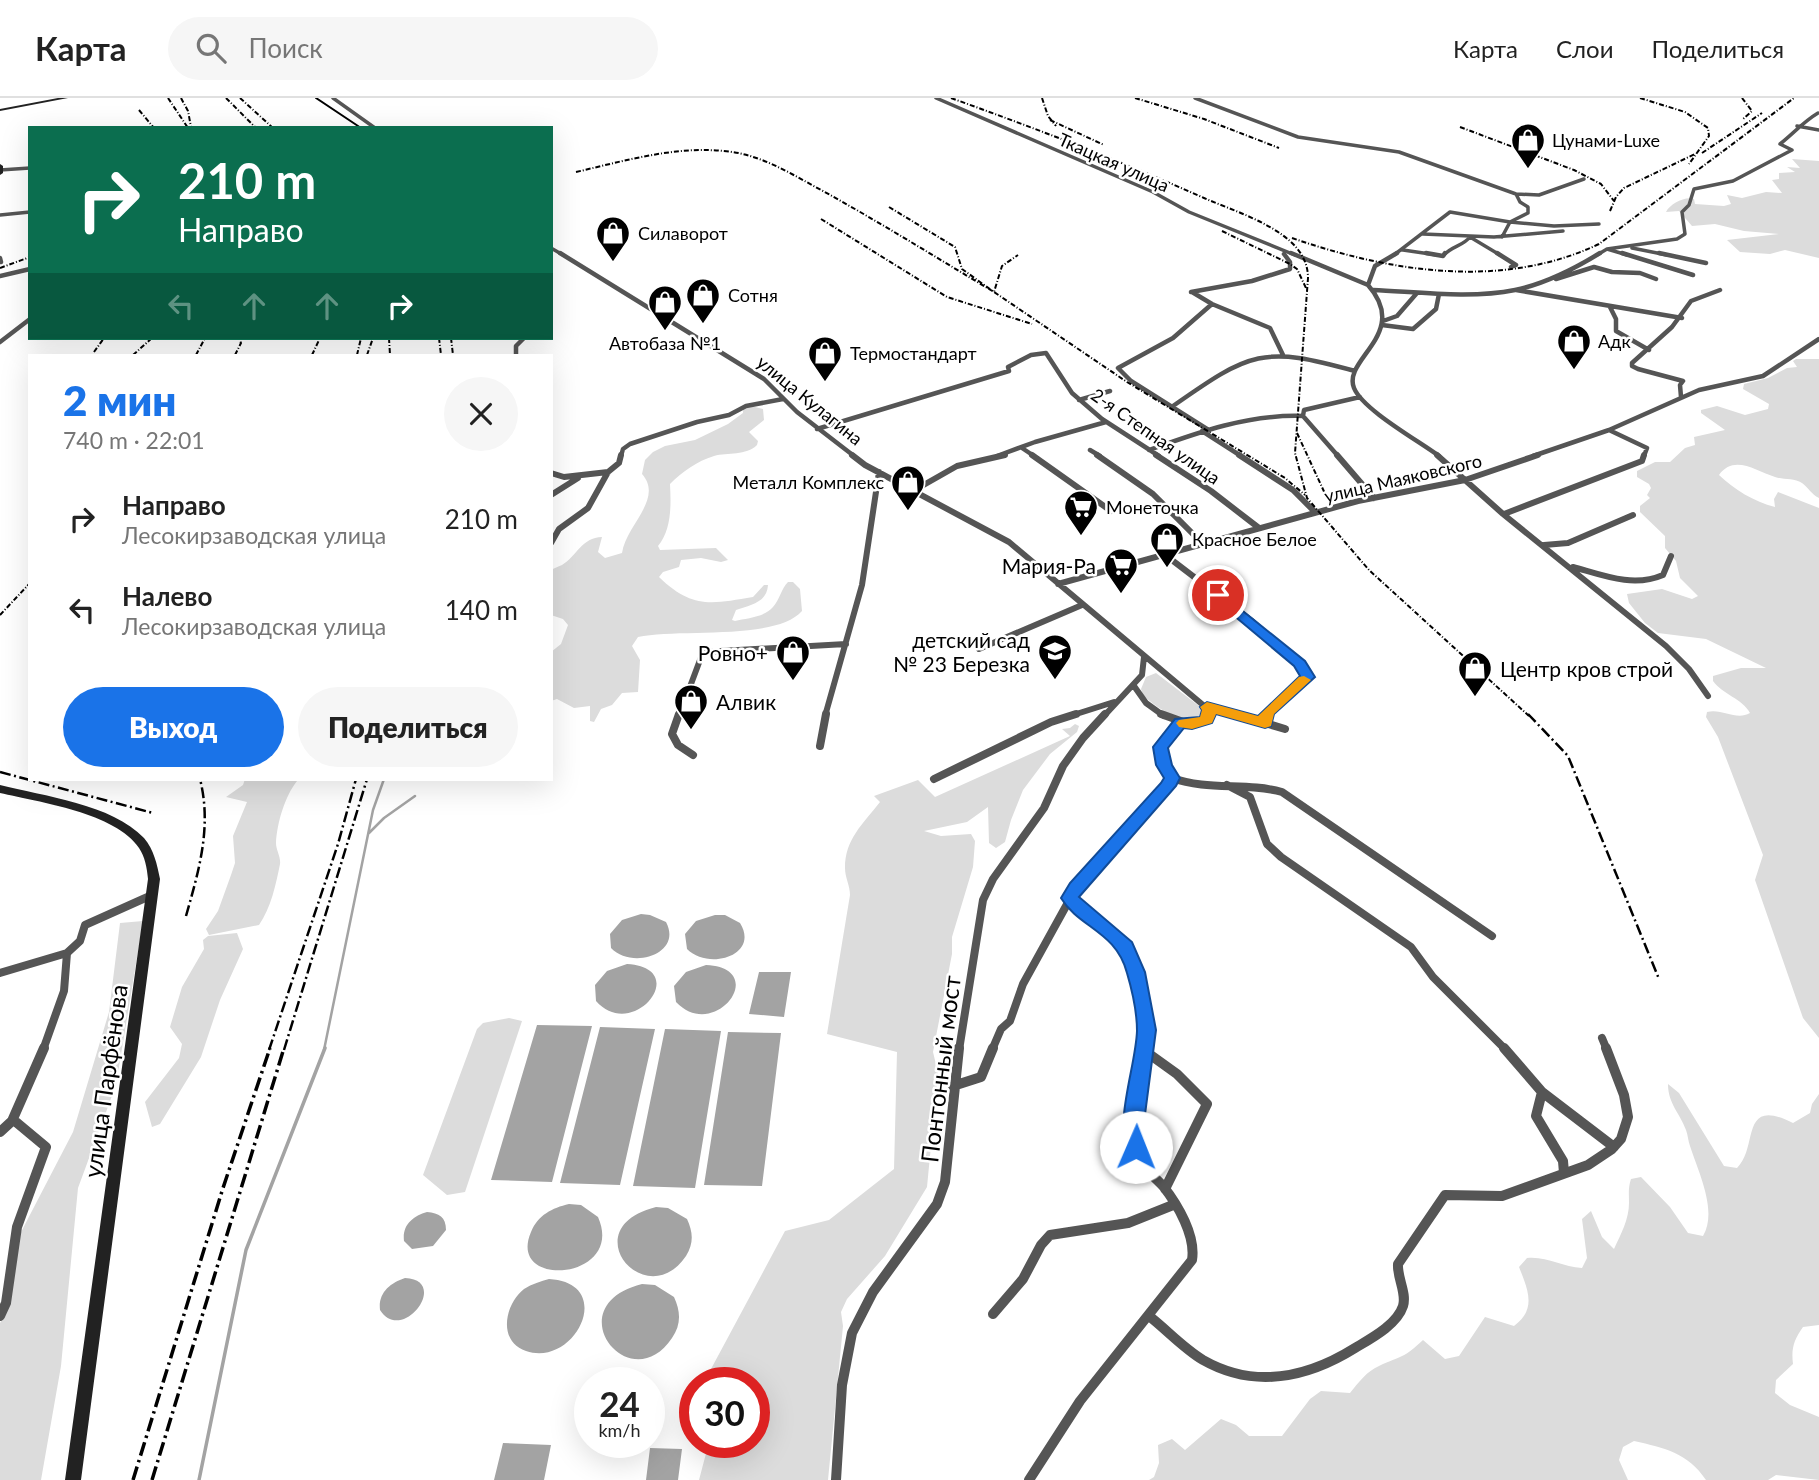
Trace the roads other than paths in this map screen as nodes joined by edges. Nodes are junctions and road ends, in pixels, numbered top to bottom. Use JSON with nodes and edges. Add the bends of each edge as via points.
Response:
{"nodes":[{"id":1,"x":50,"y":98,"type":"edge"},
{"id":2,"x":66,"y":98,"type":"edge"},
{"id":3,"x":333,"y":98,"type":"edge"},
{"id":4,"x":936,"y":98,"type":"edge"},
{"id":5,"x":1195,"y":98,"type":"edge"},
{"id":6,"x":0,"y":109,"type":"edge"},
{"id":7,"x":1818,"y":113,"type":"edge"},
{"id":8,"x":372,"y":126,"type":"edge"},
{"id":9,"x":1797,"y":126,"type":"junction"},
{"id":10,"x":1819,"y":130,"type":"edge"},
{"id":11,"x":28,"y":168,"type":"edge"},
{"id":12,"x":0,"y":170,"type":"edge"},
{"id":13,"x":1584,"y":179,"type":"dead end"},
{"id":14,"x":1516,"y":194,"type":"junction"},
{"id":15,"x":28,"y":212,"type":"edge"},
{"id":16,"x":0,"y":215,"type":"edge"},
{"id":17,"x":1510,"y":222,"type":"junction"},
{"id":18,"x":1599,"y":224,"type":"dead end"},
{"id":19,"x":1563,"y":231,"type":"dead end"},
{"id":20,"x":1423,"y":234,"type":"junction"},
{"id":21,"x":1470,"y":237,"type":"junction"},
{"id":22,"x":1502,"y":237,"type":"junction"},
{"id":23,"x":1624,"y":246,"type":"junction"},
{"id":24,"x":1607,"y":249,"type":"junction"},
{"id":25,"x":553,"y":250,"type":"edge"},
{"id":26,"x":1402,"y":250,"type":"junction"},
{"id":27,"x":1281,"y":251,"type":"junction"},
{"id":28,"x":1706,"y":263,"type":"dead end"},
{"id":29,"x":1511,"y":267,"type":"dead end"},
{"id":30,"x":28,"y":269,"type":"edge"},
{"id":31,"x":1693,"y":275,"type":"dead end"},
{"id":32,"x":0,"y":276,"type":"edge"},
{"id":33,"x":1656,"y":279,"type":"dead end"},
{"id":34,"x":1538,"y":282,"type":"junction"},
{"id":35,"x":1368,"y":285,"type":"junction"},
{"id":36,"x":1373,"y":290,"type":"junction"},
{"id":37,"x":1515,"y":290,"type":"junction"},
{"id":38,"x":1720,"y":290,"type":"dead end"},
{"id":39,"x":1417,"y":293,"type":"junction"},
{"id":40,"x":1439,"y":294,"type":"junction"},
{"id":41,"x":1212,"y":304,"type":"junction"},
{"id":42,"x":1610,"y":307,"type":"junction"},
{"id":43,"x":1682,"y":318,"type":"junction"},
{"id":44,"x":28,"y":321,"type":"edge"},
{"id":45,"x":1383,"y":323,"type":"junction"},
{"id":46,"x":1819,"y":339,"type":"edge"},
{"id":47,"x":0,"y":342,"type":"edge"},
{"id":48,"x":1649,"y":350,"type":"junction"},
{"id":49,"x":1283,"y":355,"type":"junction"},
{"id":50,"x":1355,"y":371,"type":"junction"},
{"id":51,"x":1110,"y":391,"type":"dead end"},
{"id":52,"x":1360,"y":397,"type":"junction"},
{"id":53,"x":1681,"y":397,"type":"junction"},
{"id":54,"x":783,"y":399,"type":"junction"},
{"id":55,"x":1079,"y":400,"type":"junction"},
{"id":56,"x":1173,"y":406,"type":"junction"},
{"id":57,"x":1303,"y":415,"type":"junction"},
{"id":58,"x":1106,"y":422,"type":"junction"},
{"id":59,"x":817,"y":429,"type":"junction"},
{"id":60,"x":1204,"y":430,"type":"junction"},
{"id":61,"x":1609,"y":430,"type":"junction"},
{"id":62,"x":1022,"y":449,"type":"junction"},
{"id":63,"x":1090,"y":450,"type":"dead end"},
{"id":64,"x":1149,"y":450,"type":"junction"},
{"id":65,"x":608,"y":472,"type":"junction"},
{"id":66,"x":878,"y":472,"type":"junction"},
{"id":67,"x":553,"y":474,"type":"edge"},
{"id":68,"x":564,"y":477,"type":"junction"},
{"id":69,"x":582,"y":477,"type":"junction"},
{"id":70,"x":553,"y":479,"type":"edge"},
{"id":71,"x":1465,"y":480,"type":"junction"},
{"id":72,"x":913,"y":491,"type":"junction"},
{"id":73,"x":553,"y":494,"type":"edge"},
{"id":74,"x":1374,"y":498,"type":"junction"},
{"id":75,"x":1111,"y":511,"type":"dead end"},
{"id":76,"x":1315,"y":512,"type":"junction"},
{"id":77,"x":1504,"y":514,"type":"junction"},
{"id":78,"x":1633,"y":515,"type":"dead end"},
{"id":79,"x":1259,"y":528,"type":"junction"},
{"id":80,"x":559,"y":529,"type":"junction"},
{"id":81,"x":553,"y":530,"type":"edge"},
{"id":82,"x":553,"y":540,"type":"edge"},
{"id":83,"x":1202,"y":543,"type":"junction"},
{"id":84,"x":1543,"y":545,"type":"junction"},
{"id":85,"x":1164,"y":554,"type":"junction"},
{"id":86,"x":1671,"y":556,"type":"dead end"},
{"id":87,"x":1572,"y":567,"type":"junction"},
{"id":88,"x":1058,"y":584,"type":"junction"},
{"id":89,"x":1082,"y":605,"type":"junction"},
{"id":90,"x":846,"y":644,"type":"junction"},
{"id":91,"x":979,"y":649,"type":"dead end"},
{"id":92,"x":1144,"y":657,"type":"junction"},
{"id":93,"x":1134,"y":686,"type":"junction"},
{"id":94,"x":1708,"y":696,"type":"dead end"},
{"id":95,"x":1115,"y":702,"type":"junction"},
{"id":96,"x":1207,"y":707,"type":"junction"},
{"id":97,"x":1180,"y":722,"type":"junction"},
{"id":98,"x":1265,"y":723,"type":"junction"},
{"id":99,"x":1285,"y":729,"type":"dead end"},
{"id":100,"x":820,"y":746,"type":"dead end"},
{"id":101,"x":693,"y":755,"type":"dead end"},
{"id":102,"x":1172,"y":778,"type":"junction"},
{"id":103,"x":934,"y":779,"type":"dead end"},
{"id":104,"x":1227,"y":785,"type":"junction"},
{"id":105,"x":0,"y":789,"type":"edge"},
{"id":106,"x":154,"y":894,"type":"junction"},
{"id":107,"x":1070,"y":898,"type":"junction"},
{"id":108,"x":1492,"y":936,"type":"dead end"},
{"id":109,"x":66,"y":953,"type":"junction"},
{"id":110,"x":0,"y":973,"type":"edge"},
{"id":111,"x":1602,"y":1038,"type":"dead end"},
{"id":112,"x":1145,"y":1051,"type":"junction"},
{"id":113,"x":953,"y":1086,"type":"junction"},
{"id":114,"x":1542,"y":1092,"type":"junction"},
{"id":115,"x":12,"y":1121,"type":"junction"},
{"id":116,"x":0,"y":1132,"type":"edge"},
{"id":117,"x":1614,"y":1147,"type":"junction"},
{"id":118,"x":1564,"y":1174,"type":"junction"},
{"id":119,"x":1165,"y":1189,"type":"junction"},
{"id":120,"x":1173,"y":1205,"type":"junction"},
{"id":121,"x":993,"y":1314,"type":"dead end"},
{"id":122,"x":0,"y":1316,"type":"edge"},
{"id":123,"x":1149,"y":1316,"type":"junction"},
{"id":124,"x":73,"y":1480,"type":"edge"},
{"id":125,"x":836,"y":1480,"type":"edge"},
{"id":126,"x":1029,"y":1480,"type":"edge"}],
"edges":[{"from":1,"to":6,"type":"main road"},
{"from":2,"to":6,"type":"main road"},
{"from":3,"to":8,"type":"street"},
{"from":4,"to":27,"type":"street","name":"Ткацкая улица"},
{"from":5,"to":14,"type":"street","via":[[1298,137],[1396,151]]},
{"from":7,"to":9,"type":"street"},
{"from":9,"to":10,"type":"street"},
{"from":9,"to":23,"type":"street","via":[[1780,145],[1792,150],[1733,181],[1694,189],[1682,212],[1682,236]]},
{"from":11,"to":12,"type":"street"},
{"from":13,"to":14,"type":"street","via":[[1539,195]]},
{"from":14,"to":17,"type":"street","via":[[1530,210]]},
{"from":15,"to":16,"type":"street"},
{"from":17,"to":18,"type":"street"},
{"from":17,"to":20,"type":"street","via":[[1450,212]]},
{"from":17,"to":22,"type":"street"},
{"from":19,"to":22,"type":"street"},
{"from":20,"to":21,"type":"street"},
{"from":20,"to":26,"type":"street"},
{"from":21,"to":22,"type":"street"},
{"from":21,"to":26,"type":"street","via":[[1443,256]]},
{"from":21,"to":29,"type":"street","via":[[1516,265]]},
{"from":23,"to":24,"type":"street"},
{"from":23,"to":28,"type":"street"},
{"from":24,"to":31,"type":"street"},
{"from":24,"to":34,"type":"street"},
{"from":25,"to":54,"type":"street","name":"улица Кулагина","via":[[764,379]]},
{"from":26,"to":35,"type":"street","via":[[1375,266]]},
{"from":27,"to":35,"type":"street","name":"Ткацкая улица"},
{"from":27,"to":41,"type":"street","via":[[1290,269],[1191,292]]},
{"from":30,"to":32,"type":"street"},
{"from":33,"to":34,"type":"street","via":[[1594,267]]},
{"from":34,"to":37,"type":"street"},
{"from":35,"to":36,"type":"street"},
{"from":36,"to":39,"type":"street"},
{"from":36,"to":45,"type":"street"},
{"from":37,"to":40,"type":"street"},
{"from":37,"to":42,"type":"street"},
{"from":38,"to":43,"type":"street","via":[[1691,301]]},
{"from":39,"to":40,"type":"street"},
{"from":39,"to":45,"type":"street","via":[[1397,316]]},
{"from":40,"to":45,"type":"street","via":[[1436,309],[1413,329]]},
{"from":41,"to":49,"type":"street","via":[[1270,327]]},
{"from":41,"to":56,"type":"street","via":[[1173,338],[1119,366],[1122,374]]},
{"from":42,"to":43,"type":"street"},
{"from":42,"to":48,"type":"street","via":[[1616,331]]},
{"from":43,"to":48,"type":"street"},
{"from":44,"to":47,"type":"street"},
{"from":45,"to":50,"type":"street","via":[[1377,343]]},
{"from":46,"to":53,"type":"street","name":"улица Маяковского","via":[[1763,376]]},
{"from":48,"to":53,"type":"street","via":[[1632,366],[1683,381]]},
{"from":49,"to":50,"type":"street"},
{"from":49,"to":56,"type":"street","via":[[1249,360]]},
{"from":50,"to":52,"type":"street","via":[[1352,388]]},
{"from":51,"to":55,"type":"street"},
{"from":52,"to":57,"type":"street","via":[[1304,410]]},
{"from":52,"to":71,"type":"street"},
{"from":53,"to":61,"type":"street","name":"улица Маяковского"},
{"from":54,"to":59,"type":"street","name":"улица Кулагина"},
{"from":54,"to":65,"type":"street","via":[[746,406],[630,444]]},
{"from":55,"to":58,"type":"street","name":"2-я Степная улица"},
{"from":55,"to":59,"type":"street","name":"2-я Степная улица","via":[[1048,354],[1040,352],[1017,361],[995,378],[960,384]]},
{"from":56,"to":60,"type":"street"},
{"from":57,"to":60,"type":"street"},
{"from":57,"to":74,"type":"street"},
{"from":58,"to":62,"type":"street"},
{"from":58,"to":64,"type":"street","name":"2-я Степная улица"},
{"from":59,"to":66,"type":"street","name":"улица Кулагина"},
{"from":60,"to":64,"type":"street"},
{"from":60,"to":76,"type":"street","via":[[1293,490]]},
{"from":61,"to":71,"type":"street","name":"улица Маяковского"},
{"from":61,"to":77,"type":"street","via":[[1643,445],[1646,457]]},
{"from":62,"to":72,"type":"street","via":[[957,466]]},
{"from":62,"to":75,"type":"street"},
{"from":63,"to":83,"type":"street","via":[[1162,502]]},
{"from":64,"to":79,"type":"street","name":"2-я Степная улица"},
{"from":65,"to":69,"type":"street"},
{"from":65,"to":80,"type":"street","via":[[588,508]]},
{"from":66,"to":72,"type":"street","name":"улица Кулагина"},
{"from":66,"to":90,"type":"street","via":[[862,585]]},
{"from":67,"to":68,"type":"street"},
{"from":68,"to":69,"type":"street"},
{"from":68,"to":70,"type":"street"},
{"from":69,"to":73,"type":"street"},
{"from":71,"to":74,"type":"street","name":"улица Маяковского"},
{"from":71,"to":77,"type":"street"},
{"from":72,"to":88,"type":"street","name":"улица Кулагина","via":[[1000,537]]},
{"from":74,"to":76,"type":"street","name":"улица Маяковского"},
{"from":76,"to":79,"type":"street","name":"улица Маяковского"},
{"from":77,"to":84,"type":"street"},
{"from":78,"to":84,"type":"street","via":[[1567,543]]},
{"from":79,"to":83,"type":"street","name":"улица Маяковского"},
{"from":80,"to":81,"type":"street"},
{"from":80,"to":82,"type":"street"},
{"from":83,"to":85,"type":"street","name":"улица Маяковского"},
{"from":84,"to":87,"type":"street"},
{"from":85,"to":88,"type":"street","name":"улица Маяковского"},
{"from":85,"to":98,"type":"street","via":[[1253,622],[1308,673],[1269,711]]},
{"from":86,"to":87,"type":"street","via":[[1663,575],[1650,580]]},
{"from":87,"to":94,"type":"street","via":[[1689,666]]},
{"from":88,"to":89,"type":"street","name":"улица Кулагина"},
{"from":89,"to":91,"type":"street"},
{"from":89,"to":92,"type":"street","name":"улица Кулагина"},
{"from":90,"to":100,"type":"street"},
{"from":90,"to":101,"type":"street","via":[[703,652],[672,734],[678,746]]},
{"from":92,"to":93,"type":"street","via":[[1142,675]]},
{"from":92,"to":96,"type":"street","name":"улица Кулагина"},
{"from":93,"to":95,"type":"street","name":"Понтонный мост"},
{"from":93,"to":97,"type":"street","via":[[1146,702]]},
{"from":95,"to":103,"type":"street","via":[[1051,722]]},
{"from":95,"to":113,"type":"street","name":"Понтонный мост","via":[[1063,766],[1044,808],[983,900]]},
{"from":96,"to":97,"type":"street","via":[[1207,720]]},
{"from":96,"to":98,"type":"street"},
{"from":97,"to":102,"type":"street","via":[[1161,747]]},
{"from":98,"to":99,"type":"street"},
{"from":102,"to":104,"type":"street","via":[[1196,787]]},
{"from":102,"to":107,"type":"street"},
{"from":104,"to":108,"type":"street","via":[[1282,792]]},
{"from":104,"to":114,"type":"street","via":[[1254,802],[1267,844],[1411,947],[1422,968],[1476,1017]]},
{"from":105,"to":106,"type":"main road","name":"улица Парфёнова","via":[[75,809],[126,830],[148,851]]},
{"from":106,"to":109,"type":"street","via":[[85,925],[80,941]]},
{"from":106,"to":124,"type":"main road","name":"улица Парфёнова"},
{"from":107,"to":112,"type":"street","via":[[1125,946],[1143,1004]]},
{"from":107,"to":113,"type":"street","via":[[1023,984],[981,1077]]},
{"from":109,"to":110,"type":"street"},
{"from":109,"to":115,"type":"street","via":[[64,992]]},
{"from":111,"to":117,"type":"street","via":[[1626,1107],[1627,1125]]},
{"from":112,"to":119,"type":"street","via":[[1134,1122],[1136,1147],[1141,1162]]},
{"from":112,"to":119,"type":"street","via":[[1207,1104]]},
{"from":113,"to":125,"type":"street","name":"Понтонный мост","via":[[948,1168],[937,1204],[873,1293],[852,1334],[842,1385]]},
{"from":114,"to":117,"type":"street"},
{"from":114,"to":118,"type":"street","via":[[1536,1116],[1563,1161]]},
{"from":115,"to":116,"type":"street"},
{"from":115,"to":122,"type":"street","via":[[46,1147],[17,1227]]},
{"from":117,"to":118,"type":"street"},
{"from":118,"to":123,"type":"street","via":[[1501,1196],[1445,1195],[1398,1264],[1401,1310],[1363,1343],[1311,1372],[1261,1378],[1221,1370]]},
{"from":119,"to":120,"type":"street"},
{"from":120,"to":121,"type":"street","via":[[1128,1223],[1050,1235],[1022,1281]]},
{"from":120,"to":123,"type":"street","via":[[1188,1229],[1194,1248],[1192,1260]]},
{"from":123,"to":126,"type":"street","via":[[1080,1401]]}]}
